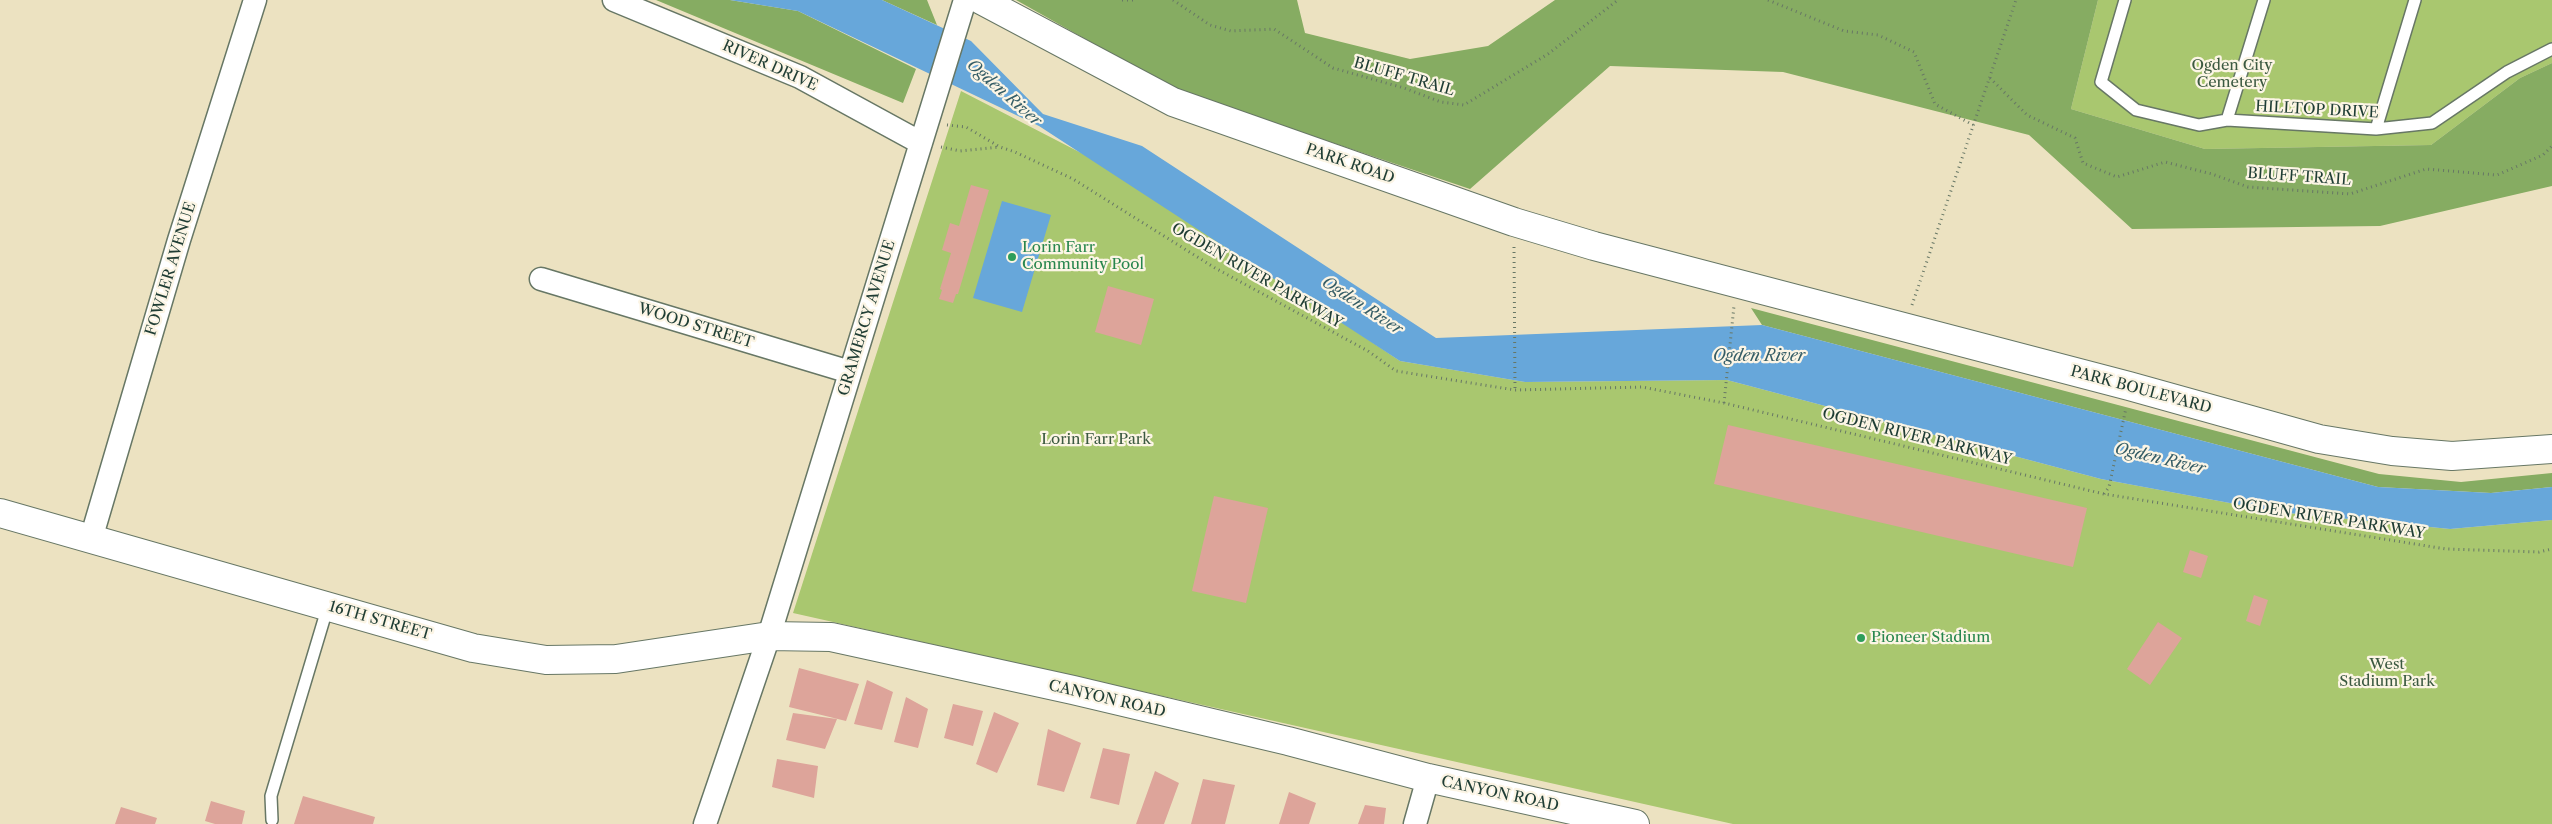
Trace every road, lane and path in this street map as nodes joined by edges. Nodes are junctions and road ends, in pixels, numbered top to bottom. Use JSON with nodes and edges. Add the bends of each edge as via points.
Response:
{"nodes":[{"id":1,"x":255,"y":0,"type":"edge"},
{"id":2,"x":614,"y":0,"type":"edge"},
{"id":3,"x":965,"y":0,"type":"edge"},
{"id":4,"x":981,"y":0,"type":"edge"},
{"id":5,"x":1122,"y":0,"type":"edge"},
{"id":6,"x":1133,"y":0,"type":"edge"},
{"id":7,"x":1173,"y":0,"type":"edge"},
{"id":8,"x":1618,"y":0,"type":"edge"},
{"id":9,"x":1768,"y":0,"type":"edge"},
{"id":10,"x":2016,"y":0,"type":"edge"},
{"id":11,"x":2125,"y":0,"type":"edge"},
{"id":12,"x":2264,"y":0,"type":"edge"},
{"id":13,"x":2416,"y":0,"type":"edge"},
{"id":14,"x":2552,"y":49,"type":"edge"},
{"id":15,"x":1990,"y":78,"type":"junction"},
{"id":16,"x":2227,"y":120,"type":"junction"},
{"id":17,"x":951,"y":126,"type":"dead end"},
{"id":18,"x":1973,"y":126,"type":"junction"},
{"id":19,"x":2376,"y":129,"type":"junction"},
{"id":20,"x":921,"y":143,"type":"junction"},
{"id":21,"x":2552,"y":146,"type":"edge"},
{"id":22,"x":1000,"y":147,"type":"junction"},
{"id":23,"x":960,"y":151,"type":"dead end"},
{"id":24,"x":1514,"y":244,"type":"dead end"},
{"id":25,"x":541,"y":279,"type":"dead end"},
{"id":26,"x":1736,"y":293,"type":"junction"},
{"id":27,"x":1905,"y":327,"type":"junction"},
{"id":28,"x":850,"y":372,"type":"junction"},
{"id":29,"x":1515,"y":390,"type":"junction"},
{"id":30,"x":1724,"y":403,"type":"junction"},
{"id":31,"x":2125,"y":420,"type":"dead end"},
{"id":32,"x":2552,"y":449,"type":"edge"},
{"id":33,"x":2104,"y":494,"type":"junction"},
{"id":34,"x":0,"y":513,"type":"edge"},
{"id":35,"x":91,"y":539,"type":"junction"},
{"id":36,"x":2552,"y":549,"type":"edge"},
{"id":37,"x":328,"y":606,"type":"junction"},
{"id":38,"x":769,"y":636,"type":"junction"},
{"id":39,"x":1428,"y":778,"type":"junction"},
{"id":40,"x":272,"y":820,"type":"dead end"},
{"id":41,"x":705,"y":824,"type":"edge"},
{"id":42,"x":1415,"y":824,"type":"edge"},
{"id":43,"x":1635,"y":824,"type":"edge"}],
"edges":[{"from":1,"to":35,"type":"street","name":"FOWLER AVENUE","via":[[179,240]]},
{"from":2,"to":20,"type":"street","name":"RIVER DRIVE","via":[[800,77]]},
{"from":3,"to":20,"type":"street","name":"GRAMERCY AVENUE"},
{"from":4,"to":26,"type":"street","name":"PARK ROAD","via":[[1173,102],[1514,222]]},
{"from":5,"to":6,"type":"path"},
{"from":7,"to":8,"type":"path","name":"BLUFF TRAIL","via":[[1210,25],[1231,31],[1274,29],[1333,68],[1441,102],[1464,105],[1548,54]]},
{"from":9,"to":18,"type":"path","via":[[1844,31],[1878,35],[1914,52],[1935,104]]},
{"from":10,"to":15,"type":"path"},
{"from":11,"to":16,"type":"lane","name":"HILLTOP DRIVE","via":[[2101,82],[2136,110],[2199,125]]},
{"from":12,"to":16,"type":"lane"},
{"from":13,"to":19,"type":"lane"},
{"from":14,"to":19,"type":"lane","name":"HILLTOP DRIVE","via":[[2507,72],[2432,123]]},
{"from":15,"to":18,"type":"path"},
{"from":15,"to":21,"type":"path","name":"BLUFF TRAIL","via":[[2027,115],[2076,138],[2083,163],[2117,178],[2165,162],[2248,187],[2350,194],[2426,168],[2497,176],[2543,155]]},
{"from":16,"to":19,"type":"lane","name":"HILLTOP DRIVE"},
{"from":17,"to":22,"type":"path","name":"OGDEN RIVER PARKWAY","via":[[966,127]]},
{"from":18,"to":27,"type":"path"},
{"from":20,"to":28,"type":"street","name":"GRAMERCY AVENUE"},
{"from":22,"to":23,"type":"path","name":"OGDEN RIVER PARKWAY"},
{"from":22,"to":29,"type":"path","name":"OGDEN RIVER PARKWAY","via":[[1073,179],[1215,268],[1368,351],[1396,371]]},
{"from":24,"to":29,"type":"path"},
{"from":25,"to":28,"type":"street","name":"WOOD STREET"},
{"from":26,"to":27,"type":"street","name":"PARK BOULEVARD"},
{"from":26,"to":30,"type":"path"},
{"from":27,"to":32,"type":"street","name":"PARK BOULEVARD","via":[[2319,439],[2392,451],[2452,456]]},
{"from":28,"to":38,"type":"street","name":"GRAMERCY AVENUE"},
{"from":29,"to":30,"type":"path","name":"OGDEN RIVER PARKWAY","via":[[1642,387]]},
{"from":30,"to":33,"type":"path","name":"OGDEN RIVER PARKWAY"},
{"from":31,"to":33,"type":"path","via":[[2109,487]]},
{"from":33,"to":36,"type":"path","name":"OGDEN RIVER PARKWAY","via":[[2446,549],[2539,552]]},
{"from":34,"to":35,"type":"street","name":"16TH STREET"},
{"from":35,"to":37,"type":"street","name":"16TH STREET"},
{"from":37,"to":38,"type":"street","name":"16TH STREET","via":[[473,648],[546,660],[616,659]]},
{"from":37,"to":40,"type":"lane","via":[[271,796]]},
{"from":38,"to":39,"type":"street","name":"CANYON ROAD","via":[[831,637],[1288,741]]},
{"from":38,"to":41,"type":"street"},
{"from":39,"to":42,"type":"street"},
{"from":39,"to":43,"type":"street","name":"CANYON ROAD"}]}
